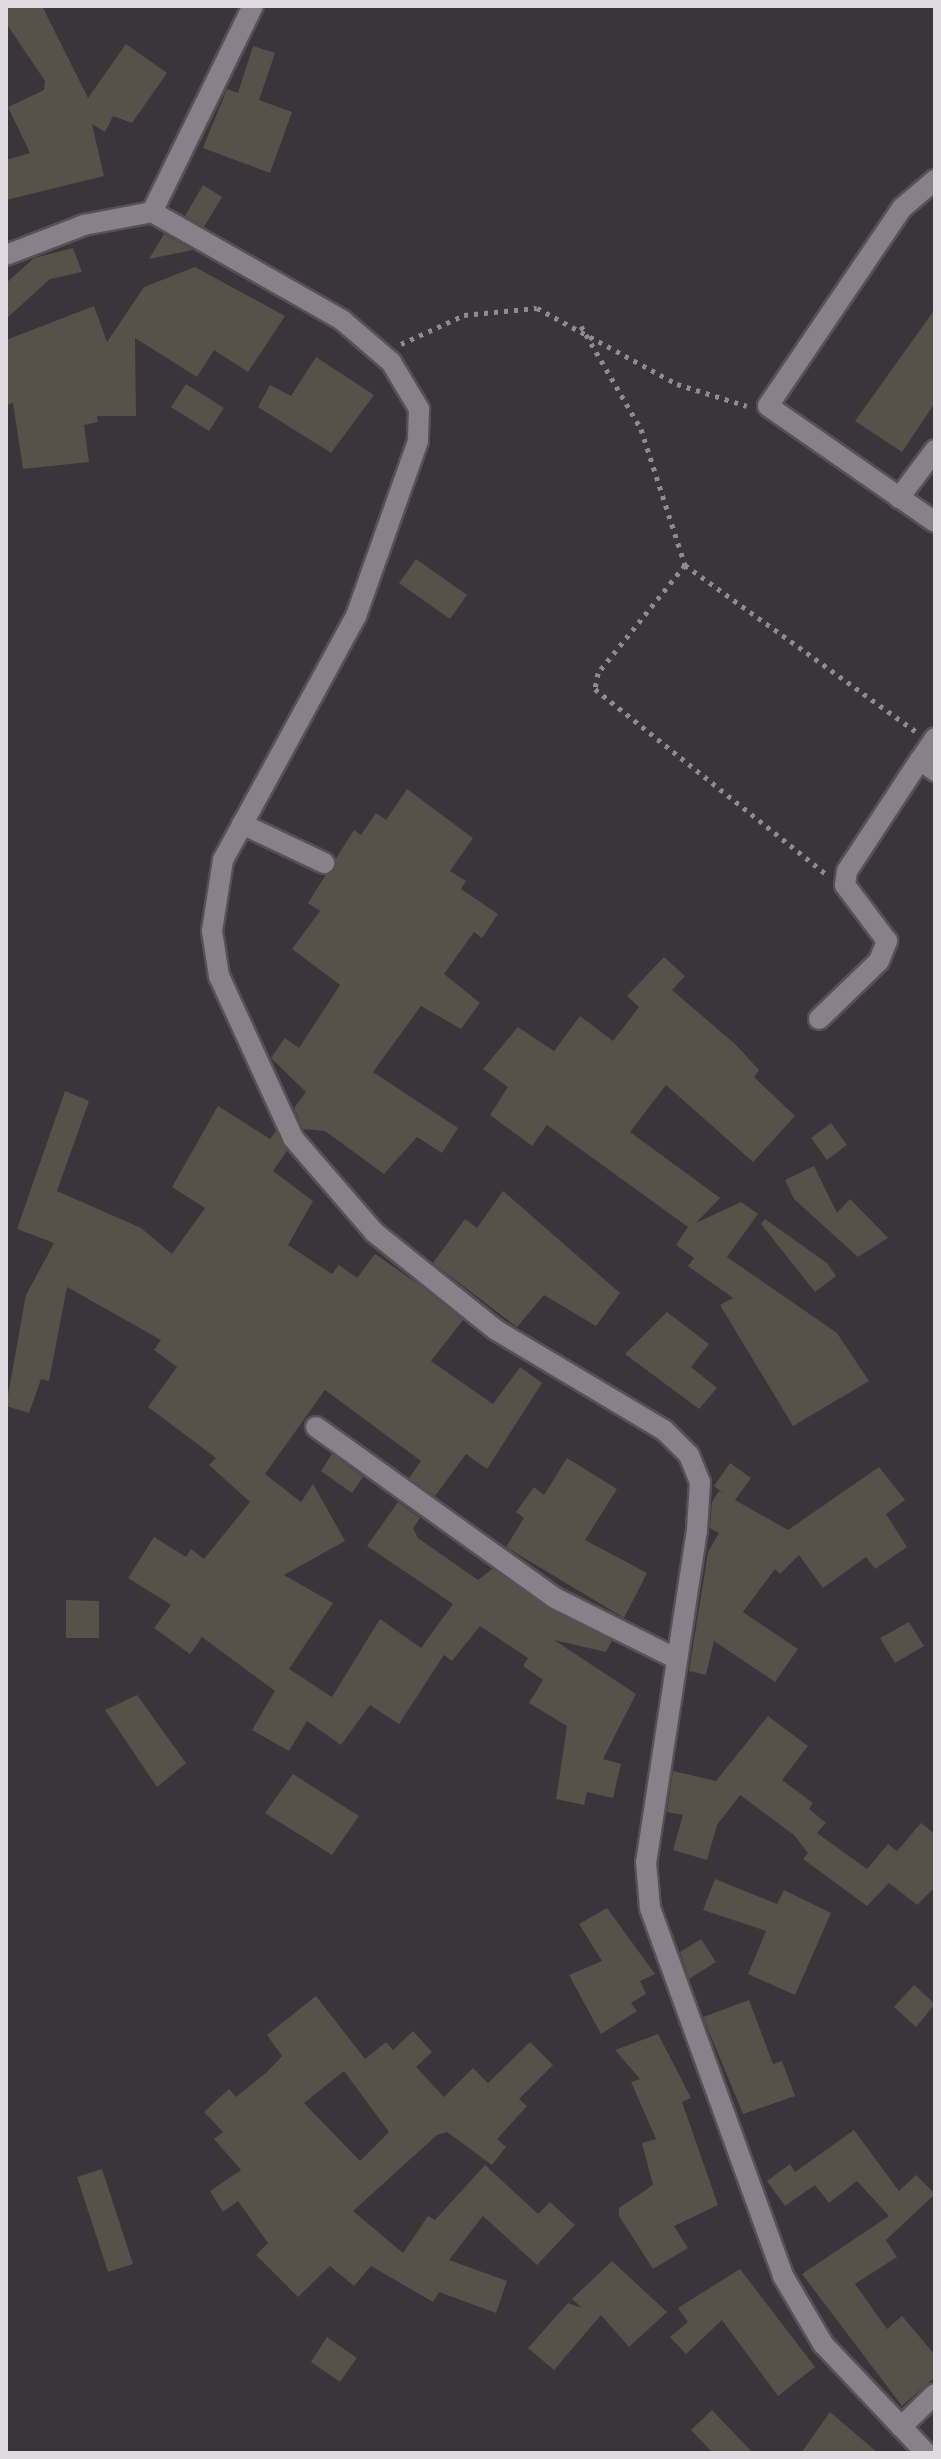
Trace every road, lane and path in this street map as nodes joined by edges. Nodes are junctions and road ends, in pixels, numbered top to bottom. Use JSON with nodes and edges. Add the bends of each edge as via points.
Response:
{"nodes":[{"id":1,"x":253,"y":6,"type":"edge"},
{"id":2,"x":935,"y":180,"type":"edge"},
{"id":3,"x":152,"y":212,"type":"junction"},
{"id":4,"x":6,"y":255,"type":"edge"},
{"id":5,"x":581,"y":326,"type":"junction"},
{"id":6,"x":382,"y":355,"type":"junction"},
{"id":7,"x":768,"y":406,"type":"junction"},
{"id":8,"x":935,"y":450,"type":"edge"},
{"id":9,"x":899,"y":498,"type":"junction"},
{"id":10,"x":935,"y":522,"type":"edge"},
{"id":11,"x":685,"y":565,"type":"junction"},
{"id":12,"x":930,"y":753,"type":"edge"},
{"id":13,"x":242,"y":824,"type":"junction"},
{"id":14,"x":324,"y":863,"type":"dead end"},
{"id":15,"x":845,"y":885,"type":"junction"},
{"id":16,"x":819,"y":1019,"type":"dead end"},
{"id":17,"x":316,"y":1427,"type":"dead end"},
{"id":18,"x":677,"y":1659,"type":"junction"},
{"id":19,"x":935,"y":2394,"type":"edge"},
{"id":20,"x":901,"y":2427,"type":"junction"},
{"id":21,"x":926,"y":2453,"type":"edge"}],
"edges":[{"from":1,"to":3,"type":"street"},
{"from":2,"to":7,"type":"street","via":[[902,208]]},
{"from":3,"to":4,"type":"street","via":[[84,225]]},
{"from":3,"to":6,"type":"street","via":[[342,320]]},
{"from":5,"to":6,"type":"path","via":[[537,308],[501,306],[464,315]]},
{"from":5,"to":7,"type":"path","via":[[677,384],[730,406]]},
{"from":5,"to":11,"type":"path","via":[[641,429]]},
{"from":6,"to":13,"type":"street","via":[[412,390],[418,441],[356,616]]},
{"from":7,"to":9,"type":"street"},
{"from":8,"to":9,"type":"street"},
{"from":9,"to":10,"type":"street"},
{"from":11,"to":12,"type":"path"},
{"from":11,"to":15,"type":"path","via":[[598,673],[595,689],[809,864]]},
{"from":12,"to":15,"type":"street"},
{"from":13,"to":14,"type":"street"},
{"from":13,"to":18,"type":"street","via":[[215,885],[212,931],[219,976],[293,1138],[374,1232],[450,1294],[496,1330],[664,1430],[689,1455],[700,1482]]},
{"from":15,"to":16,"type":"street","via":[[887,941],[879,961]]},
{"from":17,"to":18,"type":"street","via":[[555,1598]]},
{"from":18,"to":20,"type":"street","via":[[646,1862],[650,1908],[783,2276],[823,2344]]},
{"from":19,"to":20,"type":"street"},
{"from":20,"to":21,"type":"street"}]}
